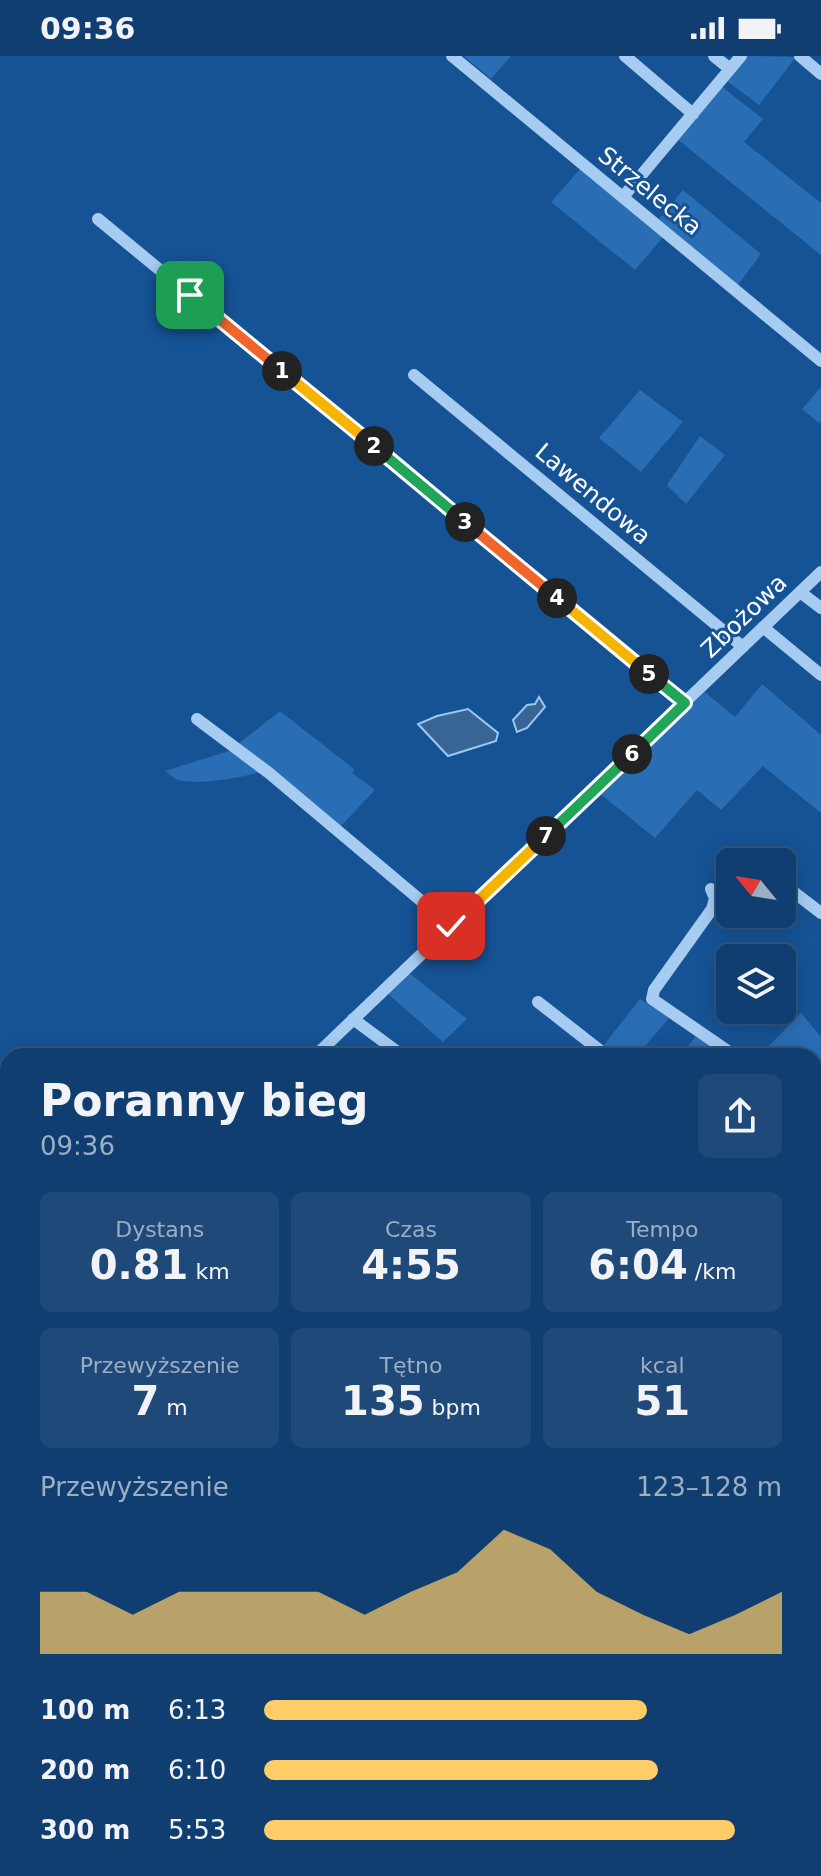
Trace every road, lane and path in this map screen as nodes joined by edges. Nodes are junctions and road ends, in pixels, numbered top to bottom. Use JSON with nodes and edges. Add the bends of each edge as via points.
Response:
{"nodes":[{"id":1,"x":452,"y":56,"type":"edge"},
{"id":2,"x":625,"y":56,"type":"edge"},
{"id":3,"x":714,"y":56,"type":"edge"},
{"id":4,"x":741,"y":56,"type":"edge"},
{"id":5,"x":800,"y":56,"type":"edge"},
{"id":6,"x":730,"y":69,"type":"junction"},
{"id":7,"x":821,"y":74,"type":"edge"},
{"id":8,"x":693,"y":114,"type":"junction"},
{"id":9,"x":623,"y":197,"type":"junction"},
{"id":10,"x":98,"y":219,"type":"dead end"},
{"id":11,"x":821,"y":361,"type":"edge"},
{"id":12,"x":414,"y":375,"type":"dead end"},
{"id":13,"x":821,"y":572,"type":"edge"},
{"id":14,"x":800,"y":592,"type":"junction"},
{"id":15,"x":821,"y":608,"type":"edge"},
{"id":16,"x":763,"y":627,"type":"junction"},
{"id":17,"x":743,"y":647,"type":"junction"},
{"id":18,"x":821,"y":675,"type":"edge"},
{"id":19,"x":685,"y":703,"type":"junction"},
{"id":20,"x":197,"y":719,"type":"dead end"},
{"id":21,"x":711,"y":889,"type":"dead end"},
{"id":22,"x":796,"y":894,"type":"edge"},
{"id":23,"x":821,"y":913,"type":"edge"},
{"id":24,"x":451,"y":926,"type":"junction"},
{"id":25,"x":538,"y":1002,"type":"dead end"},
{"id":26,"x":353,"y":1019,"type":"junction"},
{"id":27,"x":323,"y":1048,"type":"edge"},
{"id":28,"x":392,"y":1048,"type":"edge"},
{"id":29,"x":597,"y":1048,"type":"edge"},
{"id":30,"x":723,"y":1048,"type":"edge"}],
"edges":[{"from":1,"to":9,"type":"street","name":"Strzelecka"},
{"from":2,"to":8,"type":"street"},
{"from":3,"to":6,"type":"street"},
{"from":4,"to":6,"type":"street"},
{"from":5,"to":7,"type":"street"},
{"from":6,"to":8,"type":"street"},
{"from":8,"to":9,"type":"street"},
{"from":9,"to":11,"type":"street","name":"Strzelecka"},
{"from":10,"to":19,"type":"street"},
{"from":12,"to":17,"type":"street","name":"Lawendowa"},
{"from":13,"to":14,"type":"street","name":"Zbożowa"},
{"from":14,"to":15,"type":"street"},
{"from":14,"to":16,"type":"street","name":"Zbożowa"},
{"from":16,"to":17,"type":"street","name":"Zbożowa"},
{"from":16,"to":18,"type":"street"},
{"from":17,"to":19,"type":"street","name":"Zbożowa"},
{"from":19,"to":24,"type":"street","name":"Zbożowa"},
{"from":20,"to":24,"type":"street"},
{"from":21,"to":30,"type":"street","via":[[712,909],[652,999]]},
{"from":22,"to":23,"type":"street"},
{"from":24,"to":26,"type":"street","name":"Zbożowa"},
{"from":25,"to":29,"type":"street"},
{"from":26,"to":27,"type":"street","name":"Zbożowa"},
{"from":26,"to":28,"type":"street"}]}
